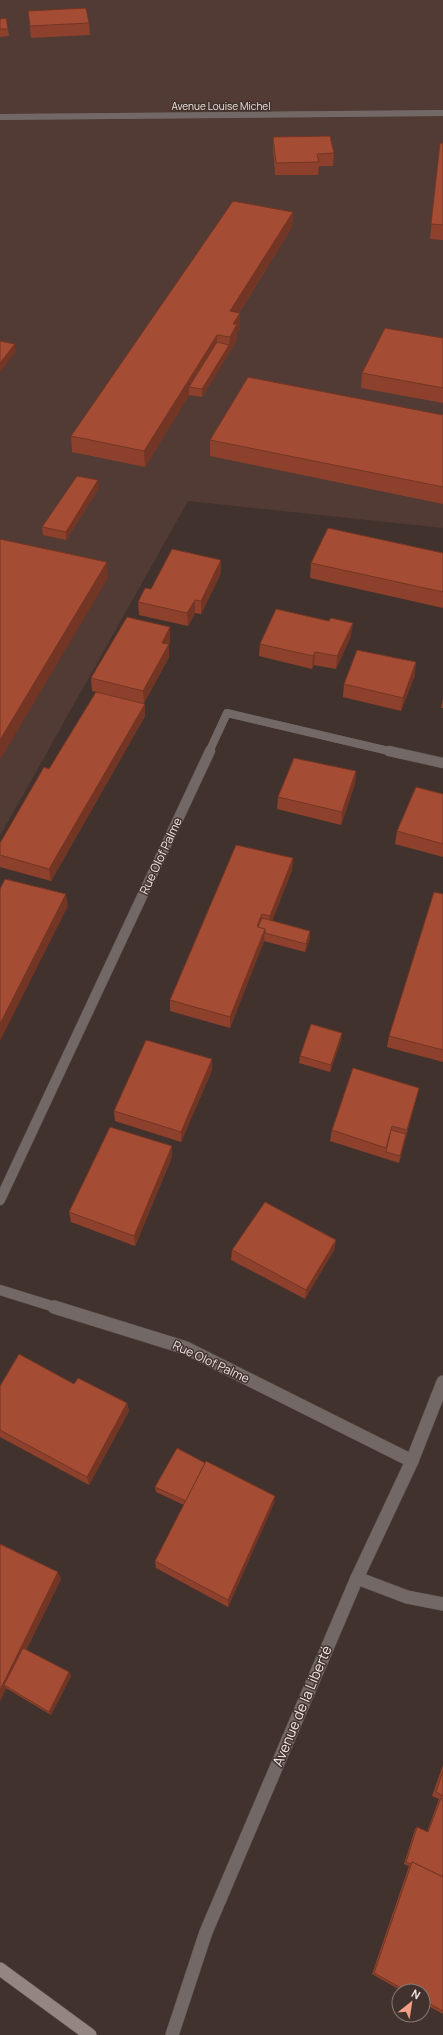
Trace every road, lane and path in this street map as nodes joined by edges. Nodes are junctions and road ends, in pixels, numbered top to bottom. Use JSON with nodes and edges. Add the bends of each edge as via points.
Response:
{"nodes":[{"id":1,"x":443,"y":113,"type":"edge"},
{"id":2,"x":0,"y":117,"type":"edge"},
{"id":3,"x":443,"y":762,"type":"edge"},
{"id":4,"x":0,"y":1200,"type":"edge"},
{"id":5,"x":0,"y":1290,"type":"edge"},
{"id":6,"x":443,"y":1382,"type":"edge"},
{"id":7,"x":412,"y":1461,"type":"junction"},
{"id":8,"x":357,"y":1578,"type":"junction"},
{"id":9,"x":443,"y":1604,"type":"edge"},
{"id":10,"x":0,"y":1969,"type":"edge"},
{"id":11,"x":90,"y":2035,"type":"edge"},
{"id":12,"x":172,"y":2035,"type":"edge"}],
"edges":[{"from":1,"to":2,"type":"street","name":"Avenue Louise Michel"},
{"from":3,"to":4,"type":"street","name":"Rue Olof Palme","via":[[227,713]]},
{"from":5,"to":7,"type":"street","name":"Rue Olof Palme","via":[[186,1348]]},
{"from":6,"to":7,"type":"street","name":"Avenue de la Liberté"},
{"from":7,"to":8,"type":"street","name":"Avenue de la Liberté"},
{"from":8,"to":9,"type":"street","via":[[408,1597]]},
{"from":8,"to":12,"type":"street","name":"Avenue de la Liberté","via":[[206,1932]]},
{"from":10,"to":11,"type":"main road"}]}
